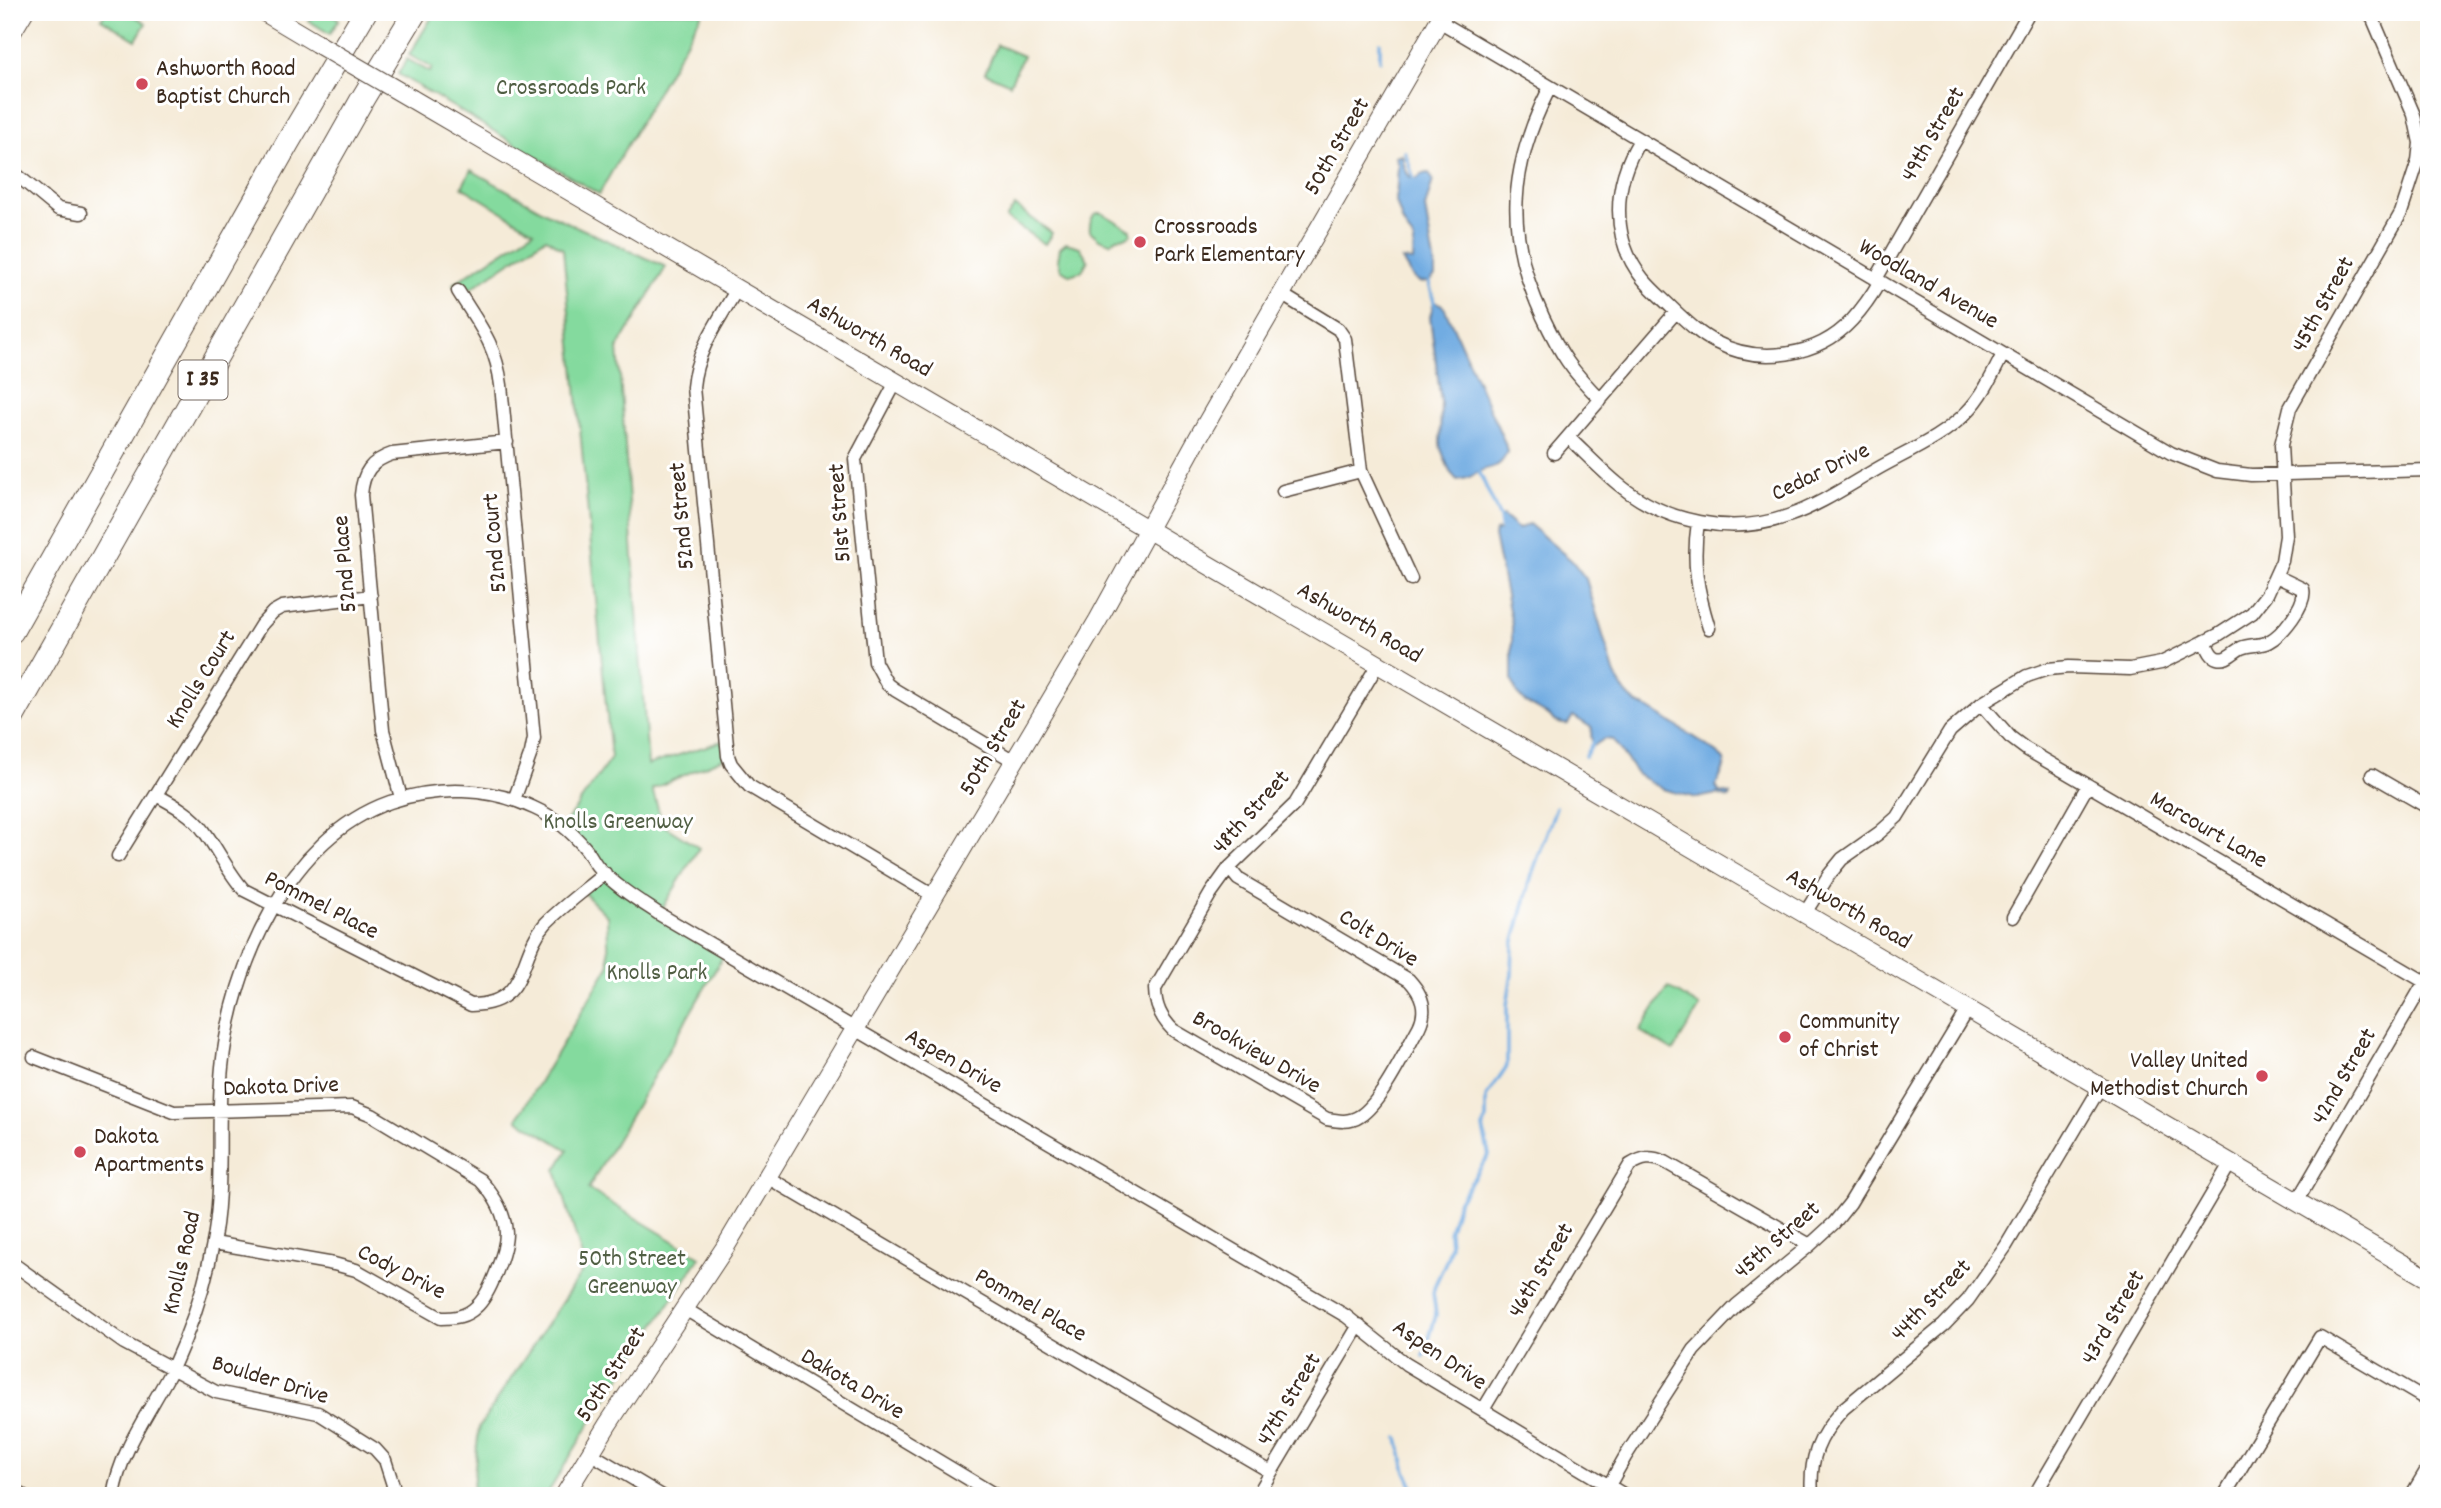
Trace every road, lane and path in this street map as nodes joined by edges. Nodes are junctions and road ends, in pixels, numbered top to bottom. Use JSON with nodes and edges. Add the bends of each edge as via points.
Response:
{"nodes":[{"id":1,"x":24,"y":12,"type":"edge"},
{"id":2,"x":264,"y":12,"type":"edge"},
{"id":3,"x":365,"y":12,"type":"edge"},
{"id":4,"x":417,"y":12,"type":"edge"},
{"id":5,"x":2029,"y":12,"type":"edge"},
{"id":6,"x":2370,"y":12,"type":"edge"},
{"id":7,"x":1442,"y":17,"type":"edge"},
{"id":8,"x":12,"y":32,"type":"edge"},
{"id":9,"x":1550,"y":87,"type":"junction"},
{"id":10,"x":1640,"y":140,"type":"junction"},
{"id":11,"x":12,"y":171,"type":"edge"},
{"id":12,"x":81,"y":213,"type":"dead end"},
{"id":13,"x":1878,"y":280,"type":"junction"},
{"id":14,"x":737,"y":289,"type":"junction"},
{"id":15,"x":458,"y":291,"type":"dead end"},
{"id":16,"x":1281,"y":294,"type":"junction"},
{"id":17,"x":1676,"y":312,"type":"junction"},
{"id":18,"x":2003,"y":354,"type":"junction"},
{"id":19,"x":896,"y":382,"type":"junction"},
{"id":20,"x":1601,"y":400,"type":"junction"},
{"id":21,"x":1568,"y":437,"type":"junction"},
{"id":22,"x":507,"y":442,"type":"junction"},
{"id":23,"x":1554,"y":453,"type":"dead end"},
{"id":24,"x":2429,"y":470,"type":"edge"},
{"id":25,"x":1362,"y":471,"type":"junction"},
{"id":26,"x":2283,"y":474,"type":"junction"},
{"id":27,"x":1283,"y":491,"type":"dead end"},
{"id":28,"x":1698,"y":522,"type":"junction"},
{"id":29,"x":1148,"y":529,"type":"junction"},
{"id":30,"x":2276,"y":576,"type":"junction"},
{"id":31,"x":1411,"y":579,"type":"dead end"},
{"id":32,"x":371,"y":596,"type":"junction"},
{"id":33,"x":1709,"y":628,"type":"dead end"},
{"id":34,"x":12,"y":631,"type":"edge"},
{"id":35,"x":2205,"y":641,"type":"junction"},
{"id":36,"x":1378,"y":664,"type":"junction"},
{"id":37,"x":1981,"y":704,"type":"junction"},
{"id":38,"x":12,"y":718,"type":"edge"},
{"id":39,"x":1014,"y":761,"type":"junction"},
{"id":40,"x":2372,"y":775,"type":"dead end"},
{"id":41,"x":2088,"y":785,"type":"junction"},
{"id":42,"x":156,"y":795,"type":"junction"},
{"id":43,"x":401,"y":799,"type":"junction"},
{"id":44,"x":514,"y":800,"type":"junction"},
{"id":45,"x":2429,"y":808,"type":"edge"},
{"id":46,"x":118,"y":856,"type":"dead end"},
{"id":47,"x":1229,"y":868,"type":"junction"},
{"id":48,"x":605,"y":873,"type":"junction"},
{"id":49,"x":934,"y":896,"type":"junction"},
{"id":50,"x":275,"y":906,"type":"junction"},
{"id":51,"x":1805,"y":913,"type":"junction"},
{"id":52,"x":2013,"y":917,"type":"dead end"},
{"id":53,"x":2427,"y":978,"type":"edge"},
{"id":54,"x":1155,"y":989,"type":"joint"},
{"id":55,"x":1968,"y":1009,"type":"junction"},
{"id":56,"x":854,"y":1030,"type":"junction"},
{"id":57,"x":34,"y":1057,"type":"dead end"},
{"id":58,"x":2101,"y":1086,"type":"junction"},
{"id":59,"x":220,"y":1112,"type":"junction"},
{"id":60,"x":1361,"y":1116,"type":"joint"},
{"id":61,"x":2231,"y":1162,"type":"junction"},
{"id":62,"x":767,"y":1177,"type":"junction"},
{"id":63,"x":2297,"y":1201,"type":"junction"},
{"id":64,"x":214,"y":1243,"type":"junction"},
{"id":65,"x":1810,"y":1245,"type":"junction"},
{"id":66,"x":12,"y":1263,"type":"edge"},
{"id":67,"x":2429,"y":1279,"type":"edge"},
{"id":68,"x":482,"y":1300,"type":"joint"},
{"id":69,"x":685,"y":1310,"type":"junction"},
{"id":70,"x":1359,"y":1325,"type":"junction"},
{"id":71,"x":172,"y":1368,"type":"junction"},
{"id":72,"x":2429,"y":1401,"type":"edge"},
{"id":73,"x":1483,"y":1410,"type":"junction"},
{"id":74,"x":590,"y":1453,"type":"junction"},
{"id":75,"x":2429,"y":1466,"type":"edge"},
{"id":76,"x":1271,"y":1472,"type":"junction"},
{"id":77,"x":12,"y":1489,"type":"edge"},
{"id":78,"x":392,"y":1490,"type":"edge"},
{"id":79,"x":1606,"y":1491,"type":"edge"},
{"id":80,"x":24,"y":1496,"type":"edge"},
{"id":81,"x":113,"y":1496,"type":"edge"},
{"id":82,"x":564,"y":1496,"type":"edge"},
{"id":83,"x":662,"y":1496,"type":"edge"},
{"id":84,"x":997,"y":1496,"type":"edge"},
{"id":85,"x":1257,"y":1496,"type":"edge"},
{"id":86,"x":1626,"y":1496,"type":"edge"},
{"id":87,"x":1812,"y":1496,"type":"edge"},
{"id":88,"x":2034,"y":1496,"type":"edge"},
{"id":89,"x":2224,"y":1496,"type":"edge"},
{"id":90,"x":2411,"y":1496,"type":"edge"}],
"edges":[{"from":1,"to":8,"type":"main road"},
{"from":2,"to":14,"type":"main road","name":"Ashworth Road","bridge":true},
{"from":3,"to":34,"type":"highway","number":"I 35"},
{"from":4,"to":38,"type":"highway","number":"I 35","via":[[356,110]]},
{"from":5,"to":13,"type":"street","name":"49th Street"},
{"from":6,"to":26,"type":"street","name":"45th Street","via":[[2410,105],[2420,143],[2418,161],[2401,213],[2290,408],[2281,445]]},
{"from":7,"to":9,"type":"street","name":"Woodland Avenue"},
{"from":7,"to":16,"type":"main road","name":"50th Street"},
{"from":9,"to":10,"type":"street","name":"Woodland Avenue"},
{"from":9,"to":20,"type":"street","via":[[1529,132],[1520,167],[1516,202],[1520,250],[1533,296],[1561,353]]},
{"from":10,"to":13,"type":"street","name":"Woodland Avenue"},
{"from":10,"to":17,"type":"street","name":"49th Street","via":[[1618,200],[1622,236],[1642,278]]},
{"from":11,"to":12,"type":"street","via":[[58,209]]},
{"from":13,"to":17,"type":"street","name":"49th Street","via":[[1850,322],[1809,348],[1786,354],[1737,351],[1714,342]]},
{"from":13,"to":18,"type":"street","name":"Woodland Avenue"},
{"from":14,"to":19,"type":"main road","name":"Ashworth Road"},
{"from":14,"to":49,"type":"street","name":"52nd Street","via":[[699,355],[693,387],[726,750],[749,786]]},
{"from":15,"to":22,"type":"street","name":"52nd Court","via":[[492,344],[499,364]]},
{"from":16,"to":25,"type":"street","via":[[1338,329],[1345,339]]},
{"from":16,"to":29,"type":"main road","name":"50th Street"},
{"from":17,"to":20,"type":"street"},
{"from":18,"to":26,"type":"street","name":"Woodland Avenue","via":[[2201,466],[2251,475]]},
{"from":18,"to":28,"type":"street","name":"Cedar Drive","via":[[1967,413],[1821,500],[1788,516],[1753,524]]},
{"from":19,"to":29,"type":"main road","name":"Ashworth Road"},
{"from":19,"to":39,"type":"street","name":"51st Street","via":[[855,459],[878,671],[895,690]]},
{"from":20,"to":21,"type":"street"},
{"from":21,"to":23,"type":"street"},
{"from":21,"to":28,"type":"street","name":"Cedar Drive","via":[[1634,496],[1665,513]]},
{"from":22,"to":32,"type":"street","name":"52nd Place","via":[[392,454],[369,466],[361,495]]},
{"from":22,"to":44,"type":"street","name":"52nd Court","via":[[534,738]]},
{"from":24,"to":26,"type":"street","name":"Woodland Avenue"},
{"from":25,"to":27,"type":"street"},
{"from":25,"to":31,"type":"street"},
{"from":26,"to":30,"type":"street","name":"45th Street","via":[[2286,536]]},
{"from":28,"to":33,"type":"street","via":[[1695,577]]},
{"from":29,"to":36,"type":"main road","name":"Ashworth Road"},
{"from":29,"to":39,"type":"main road","name":"50th Street"},
{"from":30,"to":35,"type":"street","name":"45th Street","via":[[2252,613]]},
{"from":30,"to":35,"type":"street","via":[[2296,584],[2305,594],[2273,639],[2240,648],[2225,659],[2212,656]]},
{"from":32,"to":42,"type":"street","name":"Knolls Court","via":[[293,605],[274,612],[261,625]]},
{"from":32,"to":43,"type":"street","name":"52nd Place","via":[[383,730]]},
{"from":35,"to":37,"type":"street","name":"45th Street","via":[[2141,668],[2049,669],[2027,676]]},
{"from":36,"to":47,"type":"street","name":"48th Street","via":[[1295,804]]},
{"from":36,"to":51,"type":"main road","name":"Ashworth Road"},
{"from":37,"to":41,"type":"street","name":"Marcourt Lane","via":[[2010,737]]},
{"from":37,"to":51,"type":"street","name":"45th Street","via":[[1950,731],[1897,817],[1842,859]]},
{"from":39,"to":49,"type":"main road","name":"50th Street"},
{"from":40,"to":45,"type":"street"},
{"from":41,"to":52,"type":"street"},
{"from":41,"to":53,"type":"street","name":"Marcourt Lane"},
{"from":42,"to":46,"type":"street","name":"Knolls Court"},
{"from":42,"to":50,"type":"street","name":"Pommel Place","via":[[203,828],[244,890]]},
{"from":43,"to":44,"type":"street","name":"Aspen Drive","via":[[454,791]]},
{"from":43,"to":50,"type":"street","name":"Aspen Drive","via":[[361,813],[324,841],[297,871]]},
{"from":44,"to":48,"type":"street","name":"Aspen Drive","via":[[563,826]]},
{"from":47,"to":54,"type":"street","name":"48th Street"},
{"from":47,"to":60,"type":"street","name":"Colt Drive","via":[[1238,879],[1409,980],[1421,996],[1419,1027],[1379,1096]]},
{"from":48,"to":50,"type":"street","name":"Pommel Place","via":[[547,922],[513,988],[489,1004],[471,1005],[456,999]]},
{"from":48,"to":56,"type":"street","name":"Aspen Drive","via":[[659,914]]},
{"from":49,"to":56,"type":"main road","name":"50th Street"},
{"from":50,"to":59,"type":"street","name":"Knolls Road","via":[[253,950],[233,1012],[222,1065]]},
{"from":51,"to":55,"type":"main road","name":"Ashworth Road"},
{"from":53,"to":63,"type":"street","name":"42nd Street"},
{"from":54,"to":60,"type":"street","name":"Brookview Drive","via":[[1160,1013],[1173,1030],[1327,1119],[1340,1122]]},
{"from":55,"to":58,"type":"main road","name":"Ashworth Road"},
{"from":55,"to":65,"type":"street","name":"45th Street","via":[[1863,1185]]},
{"from":56,"to":62,"type":"main road","name":"50th Street"},
{"from":56,"to":70,"type":"street","name":"Aspen Drive"},
{"from":57,"to":59,"type":"street","name":"Dakota Drive","via":[[174,1112]]},
{"from":58,"to":61,"type":"main road","name":"Ashworth Road"},
{"from":58,"to":87,"type":"street","name":"44th Street","via":[[1990,1272],[1968,1300],[1829,1425],[1812,1463]]},
{"from":59,"to":64,"type":"street","name":"Knolls Road"},
{"from":59,"to":68,"type":"street","name":"Dakota Drive","via":[[352,1107],[472,1175],[490,1191],[506,1233],[503,1255]]},
{"from":61,"to":63,"type":"main road","name":"Ashworth Road"},
{"from":61,"to":88,"type":"street","name":"43rd Street"},
{"from":62,"to":69,"type":"main road","name":"50th Street"},
{"from":62,"to":76,"type":"street","name":"Pommel Place"},
{"from":63,"to":67,"type":"main road","name":"Ashworth Road"},
{"from":64,"to":68,"type":"street","name":"Cody Drive","via":[[356,1270],[440,1318],[465,1314]]},
{"from":64,"to":71,"type":"street","name":"Knolls Road","via":[[202,1296]]},
{"from":65,"to":73,"type":"street","name":"46th Street","via":[[1665,1162],[1642,1158],[1630,1165]]},
{"from":65,"to":79,"type":"street","name":"45th Street","via":[[1737,1305],[1694,1350]]},
{"from":66,"to":71,"type":"street","name":"Boulder Drive","via":[[124,1343]]},
{"from":69,"to":74,"type":"main road","name":"50th Street"},
{"from":69,"to":84,"type":"street","name":"Dakota Drive"},
{"from":70,"to":73,"type":"street","name":"Aspen Drive","via":[[1406,1364]]},
{"from":70,"to":76,"type":"street","name":"47th Street"},
{"from":71,"to":78,"type":"street","name":"Boulder Drive","via":[[216,1392],[318,1413],[375,1449],[385,1460]]},
{"from":71,"to":81,"type":"street","name":"Knolls Road","via":[[120,1465]]},
{"from":72,"to":89,"type":"street","via":[[2320,1337]]},
{"from":73,"to":79,"type":"street","name":"Aspen Drive"},
{"from":74,"to":82,"type":"main road","name":"50th Street"},
{"from":74,"to":83,"type":"street"},
{"from":75,"to":90,"type":"street"},
{"from":76,"to":85,"type":"street","name":"47th Street"},
{"from":77,"to":80,"type":"street"},
{"from":79,"to":86,"type":"street","name":"Aspen Drive"}]}
